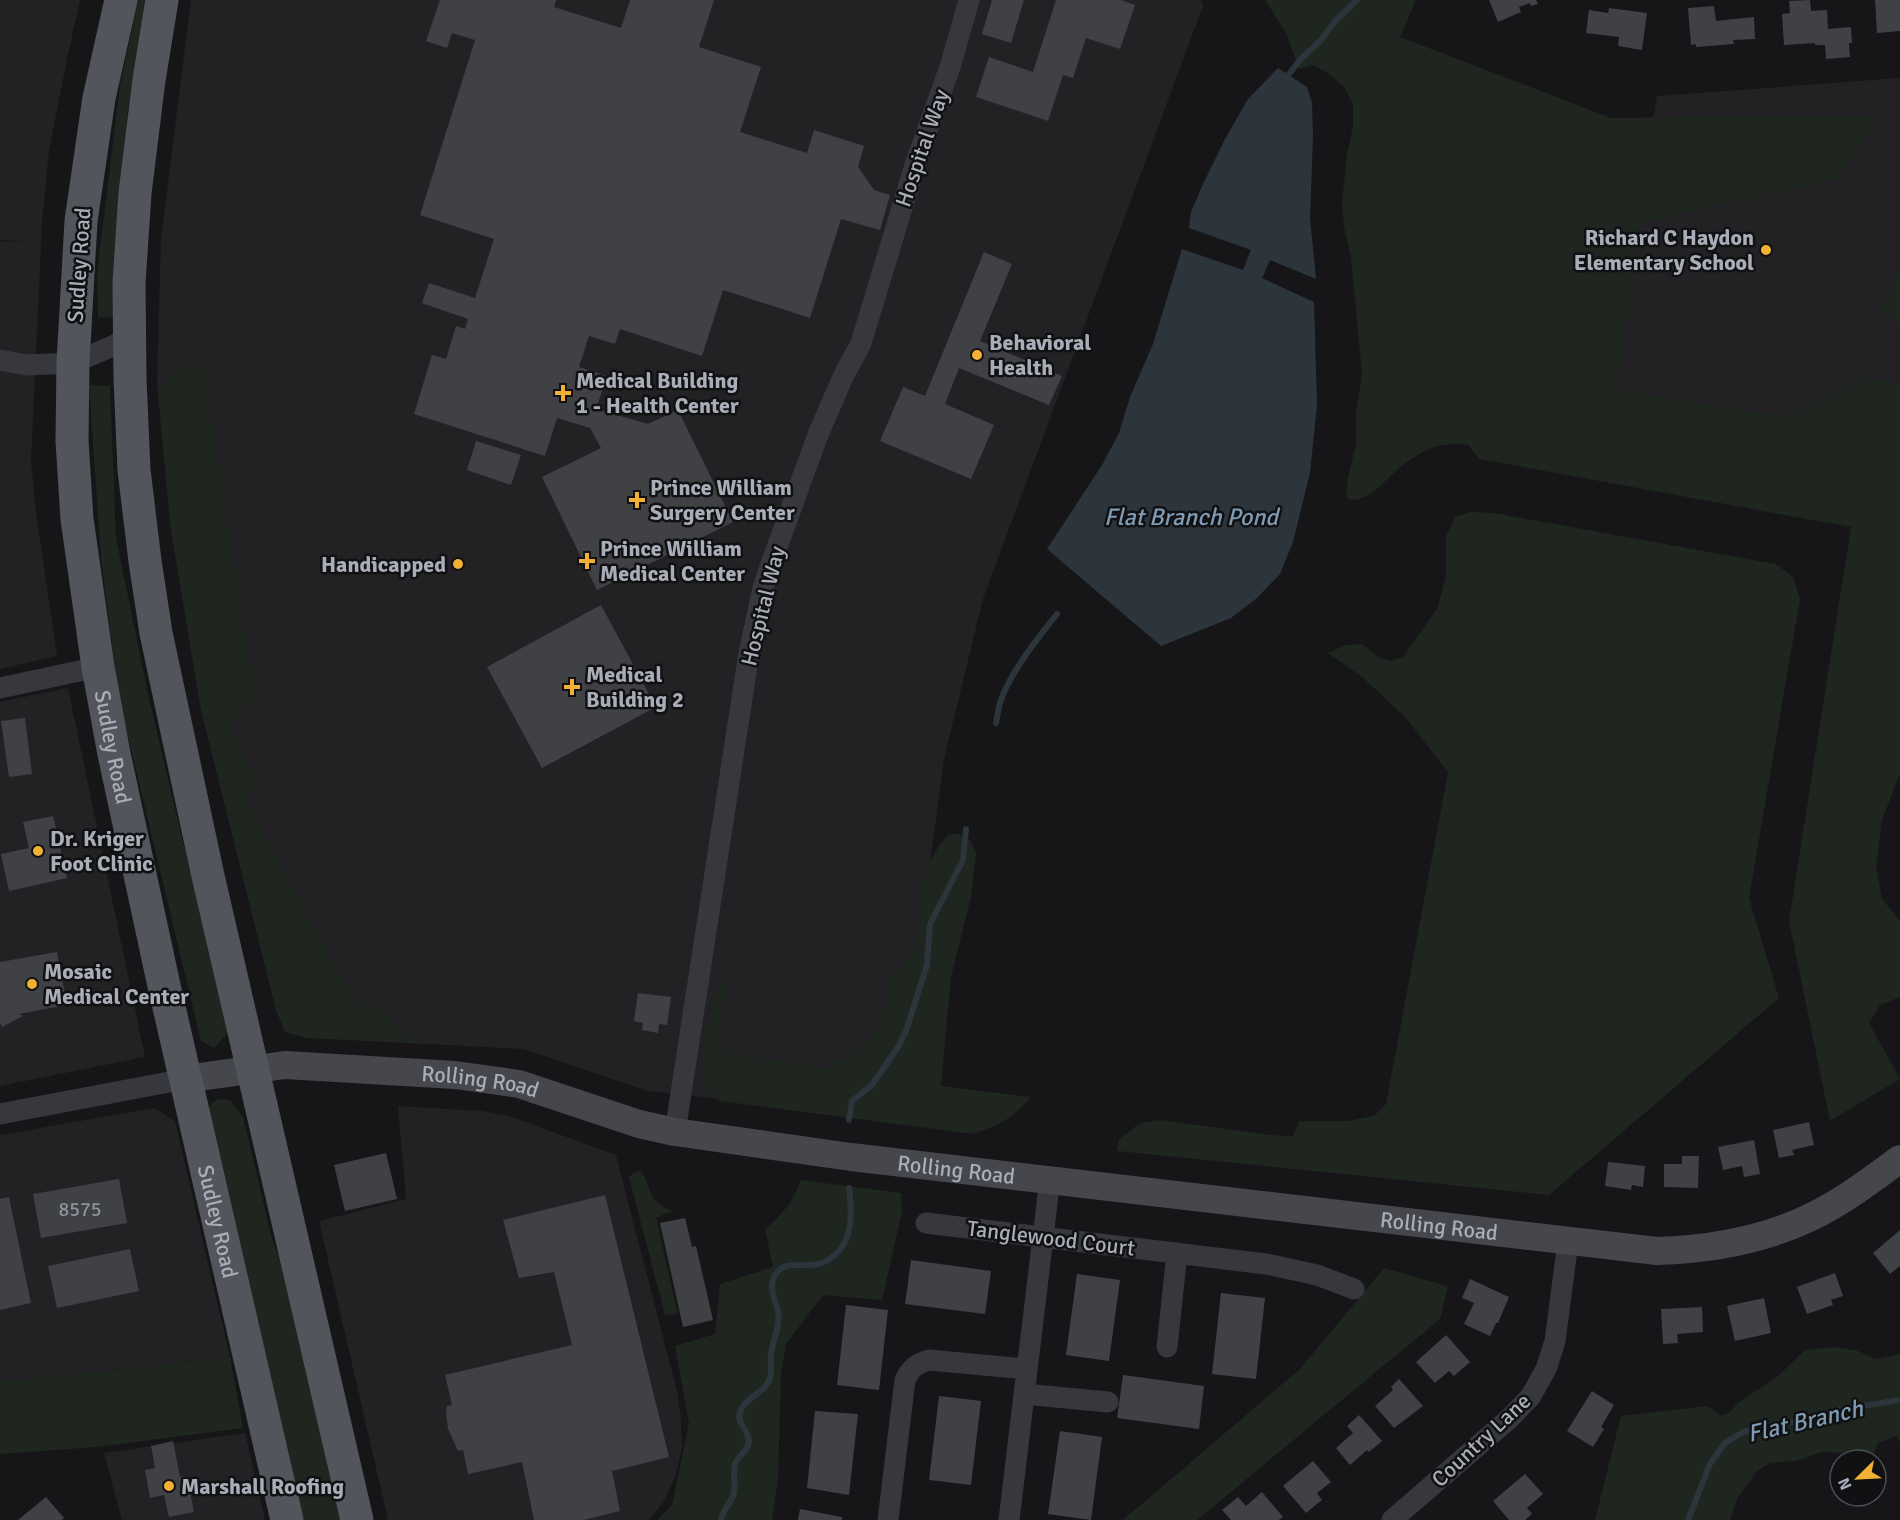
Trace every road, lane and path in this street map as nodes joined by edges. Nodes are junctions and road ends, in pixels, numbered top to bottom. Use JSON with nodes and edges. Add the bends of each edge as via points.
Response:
{"nodes":[{"id":1,"x":121,"y":0,"type":"edge"},
{"id":2,"x":162,"y":0,"type":"edge"},
{"id":3,"x":969,"y":0,"type":"edge"},
{"id":4,"x":129,"y":339,"type":"junction"},
{"id":5,"x":0,"y":360,"type":"edge"},
{"id":6,"x":72,"y":363,"type":"junction"},
{"id":7,"x":98,"y":667,"type":"junction"},
{"id":8,"x":0,"y":688,"type":"edge"},
{"id":9,"x":253,"y":1070,"type":"junction"},
{"id":10,"x":185,"y":1079,"type":"junction"},
{"id":11,"x":0,"y":1114,"type":"edge"},
{"id":12,"x":675,"y":1132,"type":"junction"},
{"id":13,"x":1900,"y":1159,"type":"edge"},
{"id":14,"x":1050,"y":1179,"type":"junction"},
{"id":15,"x":926,"y":1223,"type":"dead end"},
{"id":16,"x":1043,"y":1237,"type":"junction"},
{"id":17,"x":1568,"y":1242,"type":"junction"},
{"id":18,"x":1177,"y":1253,"type":"junction"},
{"id":19,"x":1354,"y":1289,"type":"dead end"},
{"id":20,"x":1167,"y":1347,"type":"dead end"},
{"id":21,"x":1027,"y":1369,"type":"junction"},
{"id":22,"x":1024,"y":1394,"type":"junction"},
{"id":23,"x":1108,"y":1402,"type":"dead end"},
{"id":24,"x":286,"y":1520,"type":"edge"},
{"id":25,"x":357,"y":1520,"type":"edge"},
{"id":26,"x":888,"y":1520,"type":"edge"},
{"id":27,"x":1009,"y":1520,"type":"edge"},
{"id":28,"x":1392,"y":1520,"type":"edge"}],
"edges":[{"from":1,"to":6,"type":"main road","name":"Sudley Road","via":[[92,139],[81,221]]},
{"from":2,"to":4,"type":"main road","via":[[135,193]]},
{"from":3,"to":12,"type":"street","name":"Hospital Way","via":[[861,343],[819,432],[763,588],[749,652]]},
{"from":4,"to":6,"type":"street"},
{"from":4,"to":9,"type":"main road","via":[[134,470],[156,633]]},
{"from":5,"to":6,"type":"street","via":[[27,365]]},
{"from":6,"to":7,"type":"main road","name":"Sudley Road","via":[[76,515]]},
{"from":7,"to":8,"type":"street"},
{"from":7,"to":10,"type":"main road","name":"Sudley Road"},
{"from":9,"to":10,"type":"street","name":"Rolling Road"},
{"from":9,"to":12,"type":"street","name":"Rolling Road","via":[[285,1065],[318,1066],[498,1080]]},
{"from":9,"to":25,"type":"main road"},
{"from":10,"to":11,"type":"street","name":"Rolling Road"},
{"from":10,"to":24,"type":"main road","name":"Sudley Road"},
{"from":12,"to":14,"type":"street","name":"Rolling Road"},
{"from":13,"to":17,"type":"street","name":"Rolling Road","via":[[1836,1204],[1765,1236],[1696,1250],[1658,1251]]},
{"from":14,"to":16,"type":"street"},
{"from":14,"to":17,"type":"street","name":"Rolling Road"},
{"from":15,"to":16,"type":"street","name":"Tanglewood Court"},
{"from":16,"to":18,"type":"street","name":"Tanglewood Court"},
{"from":16,"to":21,"type":"street"},
{"from":17,"to":28,"type":"street","name":"Country Lane","via":[[1555,1341],[1531,1396],[1510,1419]]},
{"from":18,"to":19,"type":"street","name":"Tanglewood Court","via":[[1291,1269]]},
{"from":18,"to":20,"type":"street"},
{"from":21,"to":22,"type":"street"},
{"from":21,"to":26,"type":"street","via":[[929,1360],[910,1370],[905,1380]]},
{"from":22,"to":23,"type":"street"},
{"from":22,"to":27,"type":"street"}]}
